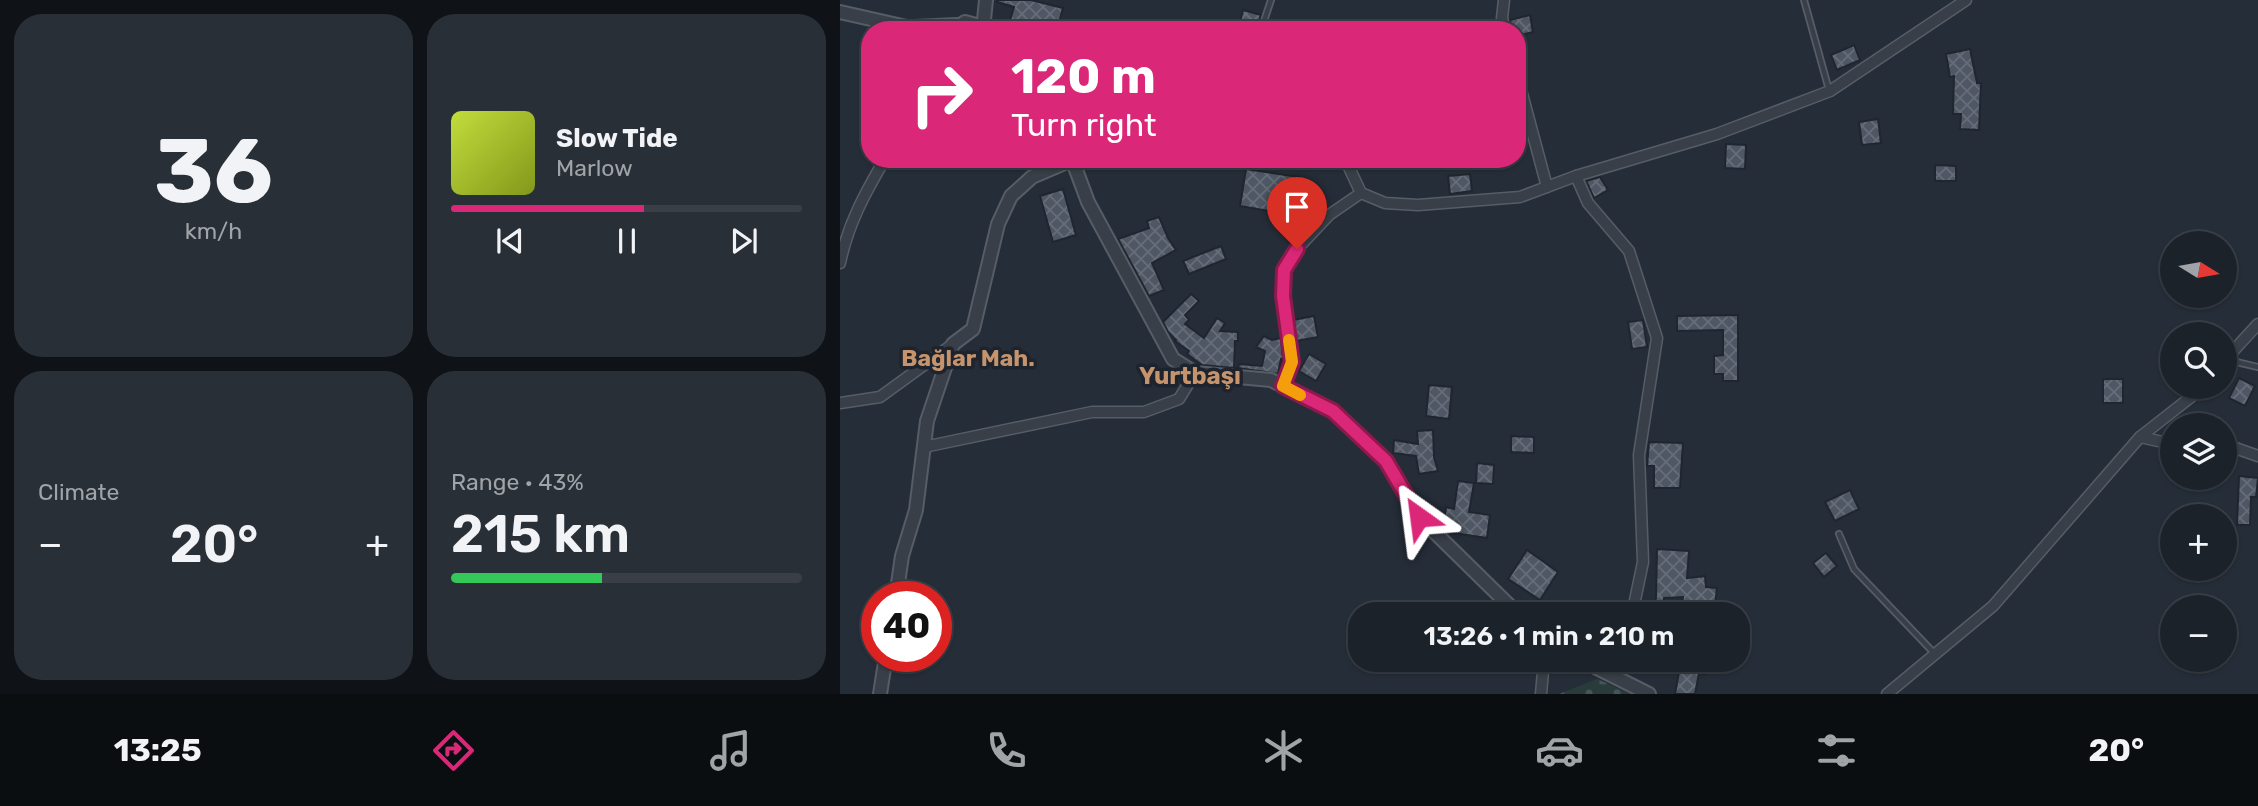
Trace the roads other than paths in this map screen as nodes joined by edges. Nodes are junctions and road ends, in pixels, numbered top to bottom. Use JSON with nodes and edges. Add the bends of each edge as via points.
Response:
{"nodes":[{"id":1,"x":1271,"y":0,"type":"edge"},
{"id":2,"x":1504,"y":0,"type":"edge"},
{"id":3,"x":1804,"y":0,"type":"edge"},
{"id":4,"x":1966,"y":0,"type":"edge"},
{"id":5,"x":985,"y":1,"type":"edge"},
{"id":6,"x":840,"y":12,"type":"edge"},
{"id":7,"x":883,"y":21,"type":"edge"},
{"id":8,"x":964,"y":21,"type":"edge"},
{"id":9,"x":983,"y":21,"type":"edge"},
{"id":10,"x":1264,"y":21,"type":"edge"},
{"id":11,"x":1503,"y":21,"type":"edge"},
{"id":12,"x":1830,"y":91,"type":"junction"},
{"id":13,"x":1526,"y":108,"type":"edge"},
{"id":14,"x":881,"y":168,"type":"edge"},
{"id":15,"x":1053,"y":168,"type":"edge"},
{"id":16,"x":1075,"y":168,"type":"edge"},
{"id":17,"x":1349,"y":168,"type":"edge"},
{"id":18,"x":1576,"y":176,"type":"junction"},
{"id":19,"x":1548,"y":187,"type":"junction"},
{"id":20,"x":1361,"y":193,"type":"junction"},
{"id":21,"x":840,"y":263,"type":"edge"},
{"id":22,"x":2258,"y":324,"type":"edge"},
{"id":23,"x":953,"y":344,"type":"junction"},
{"id":24,"x":2237,"y":347,"type":"edge"},
{"id":25,"x":2237,"y":363,"type":"edge"},
{"id":26,"x":2258,"y":367,"type":"edge"},
{"id":27,"x":1195,"y":373,"type":"junction"},
{"id":28,"x":1283,"y":386,"type":"junction"},
{"id":29,"x":2189,"y":399,"type":"edge"},
{"id":30,"x":840,"y":403,"type":"edge"},
{"id":31,"x":2140,"y":437,"type":"junction"},
{"id":32,"x":2160,"y":441,"type":"edge"},
{"id":33,"x":924,"y":447,"type":"junction"},
{"id":34,"x":2237,"y":449,"type":"edge"},
{"id":35,"x":2258,"y":456,"type":"edge"},
{"id":36,"x":1839,"y":534,"type":"dead end"},
{"id":37,"x":898,"y":581,"type":"edge"},
{"id":38,"x":1506,"y":602,"type":"edge"},
{"id":39,"x":1635,"y":602,"type":"edge"},
{"id":40,"x":1934,"y":654,"type":"junction"},
{"id":41,"x":883,"y":672,"type":"edge"},
{"id":42,"x":1543,"y":672,"type":"edge"},
{"id":43,"x":1608,"y":672,"type":"edge"},
{"id":44,"x":880,"y":694,"type":"edge"},
{"id":45,"x":1541,"y":694,"type":"edge"},
{"id":46,"x":1649,"y":694,"type":"edge"},
{"id":47,"x":1887,"y":694,"type":"edge"}],
"edges":[{"from":1,"to":10,"type":"lane"},
{"from":2,"to":11,"type":"street"},
{"from":3,"to":12,"type":"lane"},
{"from":4,"to":12,"type":"street"},
{"from":5,"to":8,"type":"street"},
{"from":5,"to":9,"type":"street"},
{"from":6,"to":7,"type":"street"},
{"from":12,"to":18,"type":"street","via":[[1717,134]]},
{"from":13,"to":19,"type":"street"},
{"from":14,"to":21,"type":"street","via":[[859,204]]},
{"from":15,"to":23,"type":"street","via":[[1032,177],[1010,196],[998,224],[973,329]]},
{"from":16,"to":27,"type":"street","via":[[1088,202],[1173,359]]},
{"from":17,"to":20,"type":"street"},
{"from":18,"to":19,"type":"street"},
{"from":18,"to":39,"type":"street","via":[[1588,203],[1629,251],[1657,338],[1639,455],[1643,562]]},
{"from":19,"to":20,"type":"street","via":[[1520,197],[1418,205],[1385,203]]},
{"from":20,"to":28,"type":"street","via":[[1329,215],[1284,270],[1292,362]]},
{"from":22,"to":24,"type":"street"},
{"from":23,"to":30,"type":"street","via":[[880,397]]},
{"from":23,"to":33,"type":"street","via":[[927,421]]},
{"from":25,"to":26,"type":"lane"},
{"from":27,"to":28,"type":"street","via":[[1271,380]]},
{"from":27,"to":33,"type":"street","via":[[1179,399],[1144,412],[1092,412]]},
{"from":28,"to":38,"type":"street","via":[[1333,411],[1386,461],[1419,517]]},
{"from":29,"to":31,"type":"street"},
{"from":31,"to":32,"type":"street"},
{"from":31,"to":40,"type":"street","via":[[1993,606]]},
{"from":33,"to":37,"type":"street","via":[[916,510]]},
{"from":34,"to":35,"type":"street"},
{"from":36,"to":40,"type":"lane","via":[[1854,569]]},
{"from":40,"to":47,"type":"street"},
{"from":41,"to":44,"type":"street"},
{"from":42,"to":45,"type":"street"},
{"from":43,"to":46,"type":"street"}]}
